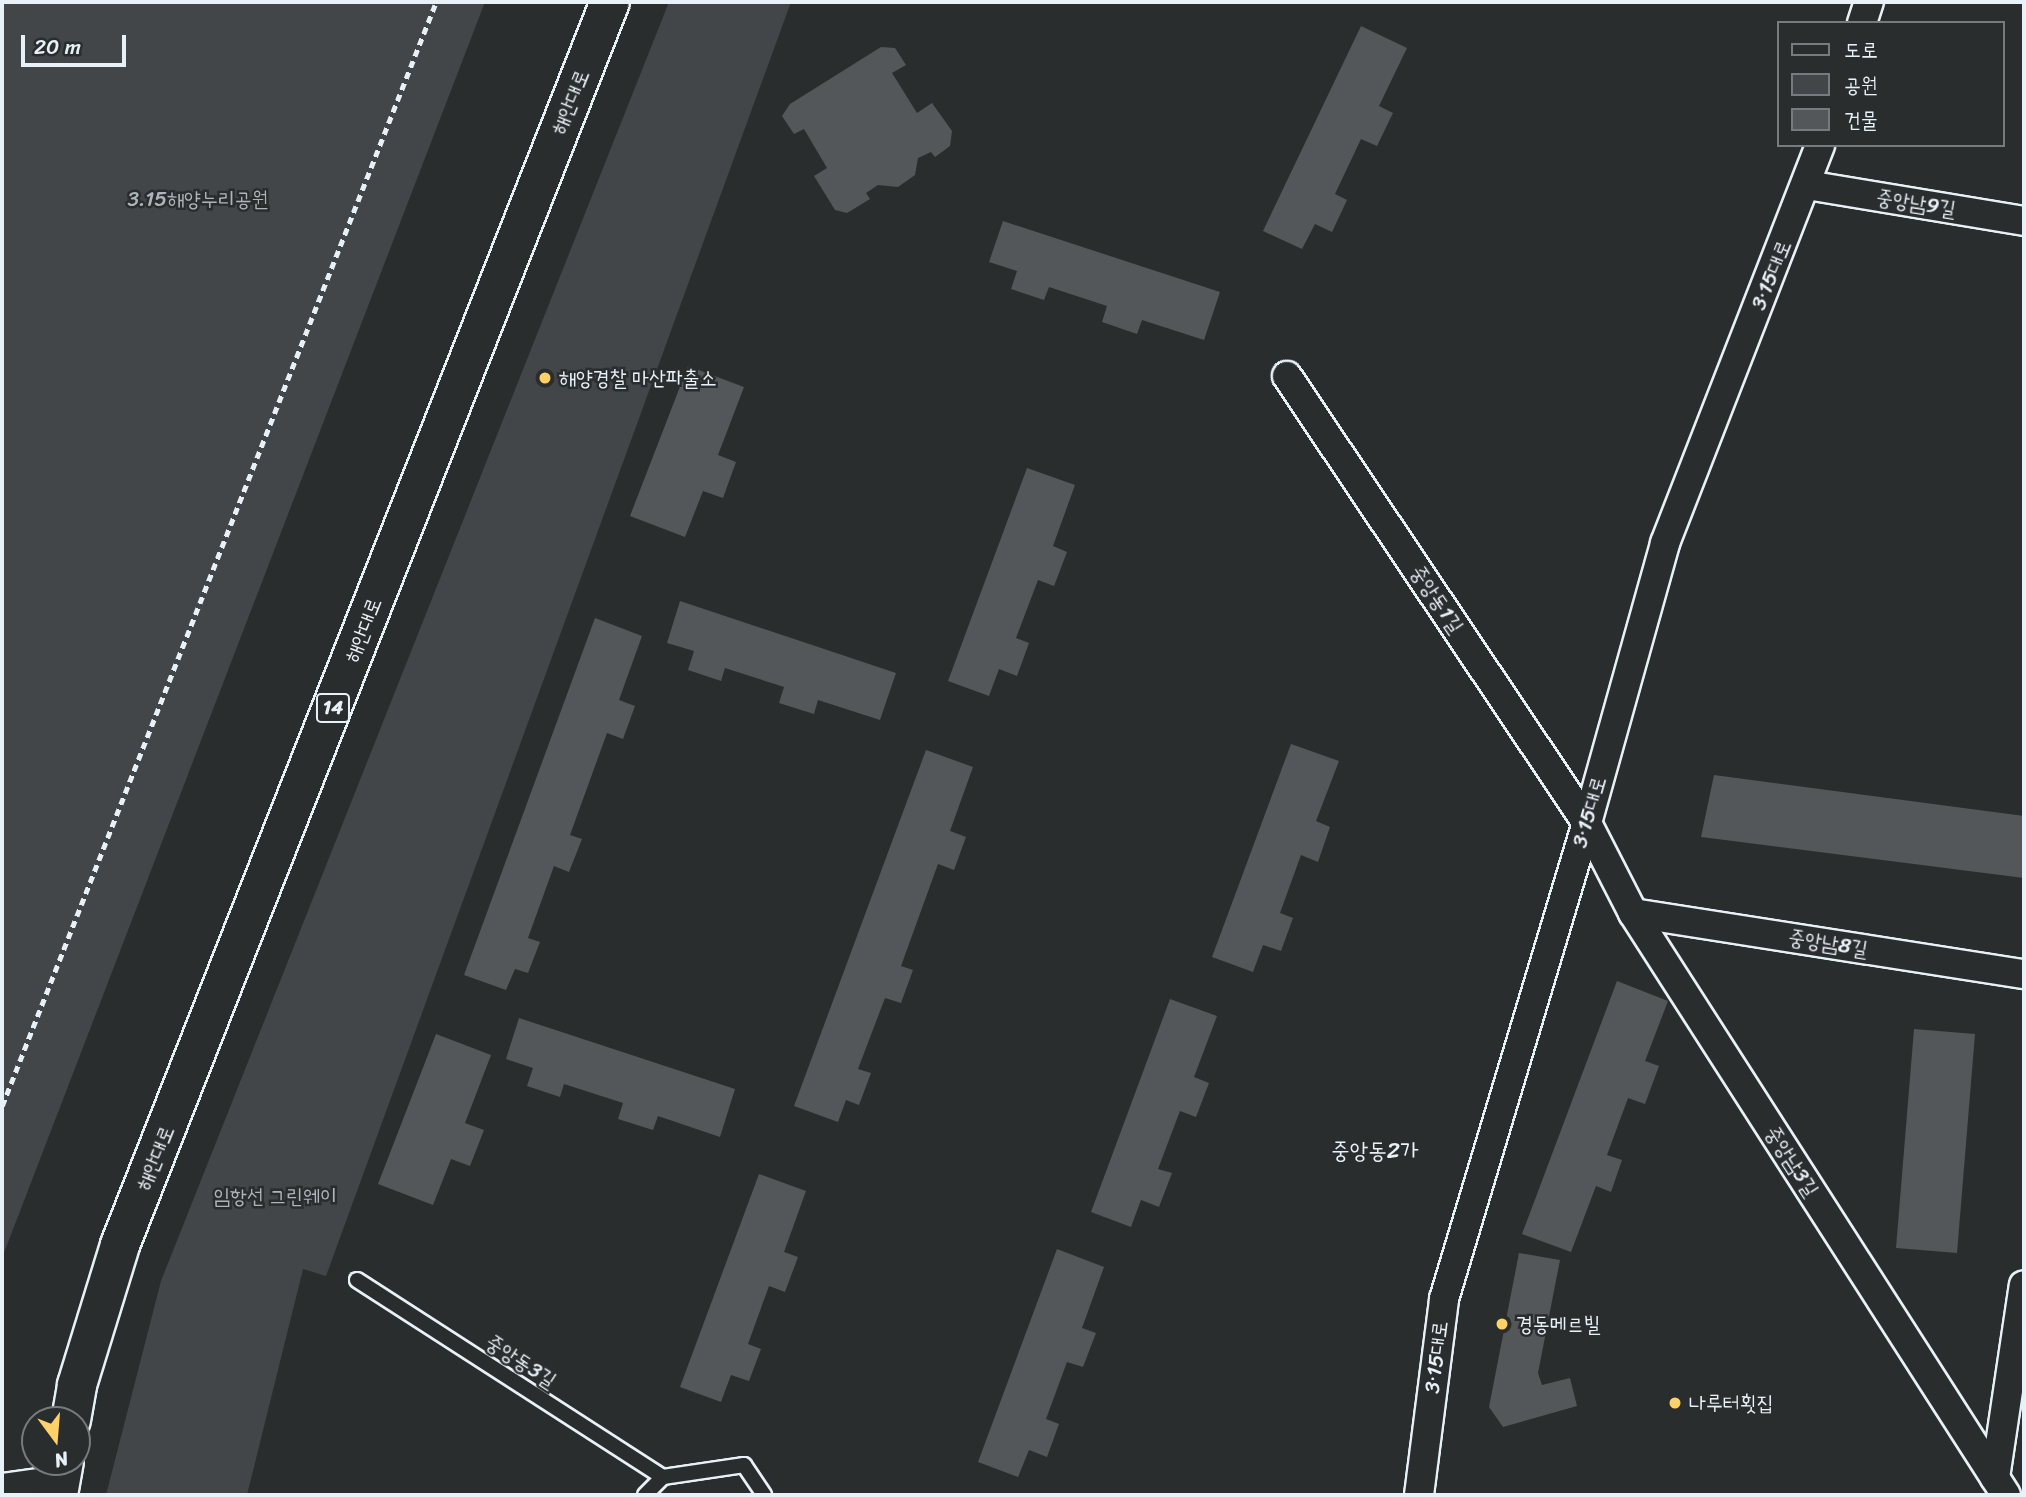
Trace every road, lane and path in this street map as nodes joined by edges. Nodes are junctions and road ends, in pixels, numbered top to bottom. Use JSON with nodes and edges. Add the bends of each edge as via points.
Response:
{"nodes":[{"id":1,"x":436,"y":2,"type":"edge"},
{"id":2,"x":610,"y":2,"type":"edge"},
{"id":3,"x":1869,"y":2,"type":"edge"},
{"id":4,"x":1863,"y":21,"type":"edge"},
{"id":5,"x":1819,"y":147,"type":"edge"},
{"id":6,"x":1807,"y":184,"type":"junction"},
{"id":7,"x":2024,"y":220,"type":"edge"},
{"id":8,"x":1287,"y":376,"type":"dead end"},
{"id":9,"x":1587,"y":823,"type":"junction"},
{"id":10,"x":1633,"y":913,"type":"junction"},
{"id":11,"x":2024,"y":974,"type":"edge"},
{"id":12,"x":2,"y":1107,"type":"edge"},
{"id":13,"x":357,"y":1280,"type":"dead end"},
{"id":14,"x":2024,"y":1285,"type":"edge"},
{"id":15,"x":2020,"y":1338,"type":"edge"},
{"id":16,"x":74,"y":1406,"type":"edge"},
{"id":17,"x":663,"y":1477,"type":"junction"},
{"id":18,"x":61,"y":1479,"type":"edge"},
{"id":19,"x":2001,"y":1487,"type":"edge"},
{"id":20,"x":2,"y":1488,"type":"edge"},
{"id":21,"x":645,"y":1495,"type":"edge"},
{"id":22,"x":764,"y":1495,"type":"edge"},
{"id":23,"x":1419,"y":1495,"type":"edge"}],
"edges":[{"from":1,"to":12,"type":"path"},
{"from":2,"to":16,"type":"main road","name":"해안대로","number":"14","via":[[120,1245]]},
{"from":3,"to":4,"type":"street"},
{"from":5,"to":6,"type":"street","name":"3·15대로"},
{"from":6,"to":7,"type":"street","name":"중앙남9길"},
{"from":6,"to":9,"type":"street","name":"3·15대로","via":[[1665,543]]},
{"from":8,"to":9,"type":"street","name":"중앙동1길"},
{"from":9,"to":10,"type":"street","name":"중앙남3길"},
{"from":9,"to":23,"type":"street","name":"3·15대로","via":[[1444,1299]]},
{"from":10,"to":11,"type":"street","name":"중앙남8길"},
{"from":10,"to":19,"type":"street","name":"중앙남3길"},
{"from":13,"to":17,"type":"lane","name":"중앙동3길"},
{"from":14,"to":15,"type":"street"},
{"from":15,"to":19,"type":"street"},
{"from":17,"to":21,"type":"lane"},
{"from":17,"to":22,"type":"lane","via":[[744,1465]]},
{"from":18,"to":20,"type":"street"}]}
